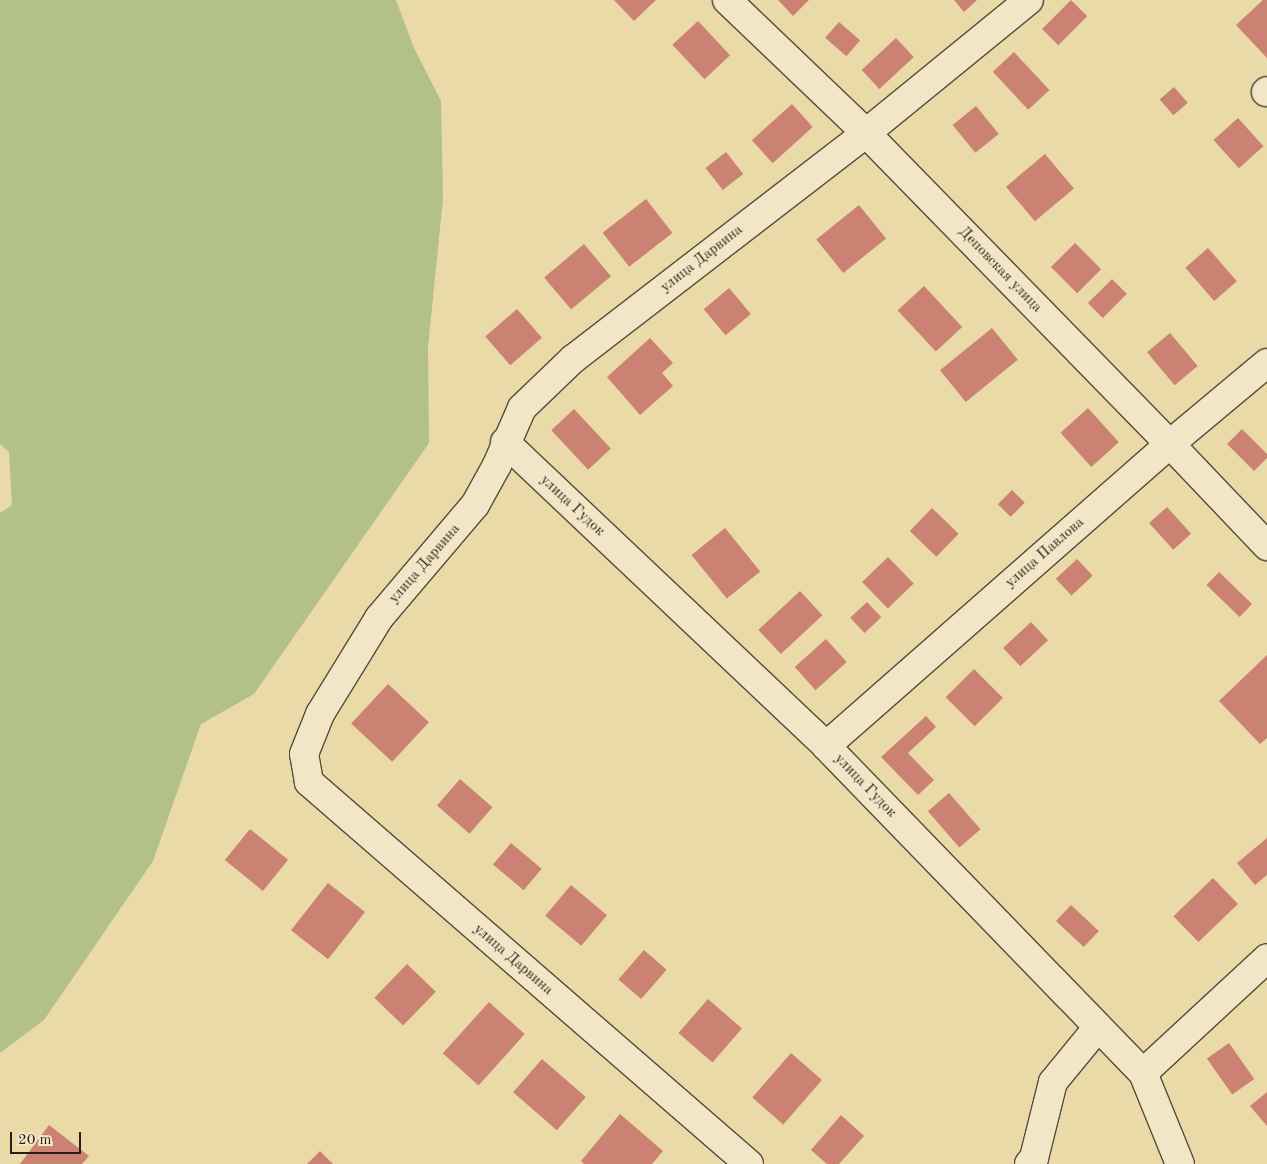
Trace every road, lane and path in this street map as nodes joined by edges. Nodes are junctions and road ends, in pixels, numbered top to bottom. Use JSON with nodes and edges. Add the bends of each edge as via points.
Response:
{"nodes":[{"id":1,"x":727,"y":0,"type":"edge"},
{"id":2,"x":1030,"y":0,"type":"edge"},
{"id":3,"x":866,"y":133,"type":"junction"},
{"id":4,"x":1267,"y":363,"type":"edge"},
{"id":5,"x":505,"y":442,"type":"junction"},
{"id":6,"x":1170,"y":444,"type":"junction"},
{"id":7,"x":1267,"y":546,"type":"edge"},
{"id":8,"x":826,"y":746,"type":"junction"},
{"id":9,"x":1267,"y":958,"type":"edge"},
{"id":10,"x":1098,"y":1027,"type":"junction"},
{"id":11,"x":1142,"y":1073,"type":"junction"},
{"id":12,"x":749,"y":1164,"type":"edge"},
{"id":13,"x":1029,"y":1164,"type":"edge"},
{"id":14,"x":1180,"y":1164,"type":"edge"}],
"edges":[{"from":1,"to":3,"type":"street","name":"Деповская улица"},
{"from":2,"to":3,"type":"street","name":"улица Дарвина"},
{"from":3,"to":5,"type":"street","name":"улица Дарвина","via":[[573,359],[522,408]]},
{"from":3,"to":6,"type":"street","name":"Деповская улица"},
{"from":4,"to":6,"type":"street","name":"улица Павлова"},
{"from":5,"to":8,"type":"street","name":"улица Гудок"},
{"from":5,"to":12,"type":"street","name":"улица Дарвина","via":[[497,465],[475,505],[379,618],[320,714],[304,754],[308,782]]},
{"from":6,"to":7,"type":"street","name":"Деповская улица"},
{"from":6,"to":8,"type":"street","name":"улица Павлова"},
{"from":8,"to":10,"type":"street","name":"улица Гудок"},
{"from":9,"to":11,"type":"street"},
{"from":10,"to":11,"type":"street","name":"улица Гудок"},
{"from":10,"to":13,"type":"street","via":[[1053,1082],[1034,1158]]},
{"from":11,"to":14,"type":"street","name":"улица Гудок"}]}
